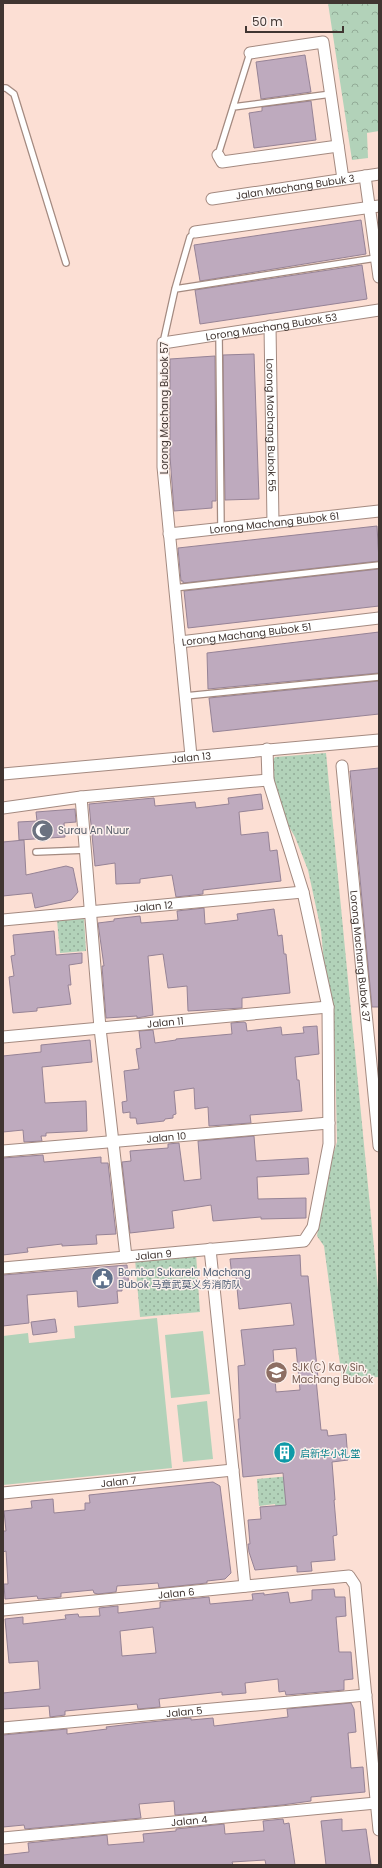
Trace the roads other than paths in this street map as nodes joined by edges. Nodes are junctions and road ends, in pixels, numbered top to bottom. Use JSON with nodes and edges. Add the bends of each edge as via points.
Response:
{"nodes":[{"id":1,"x":250,"y":53,"type":"joint"},
{"id":2,"x":3,"y":88,"type":"edge"},
{"id":3,"x":331,"y":94,"type":"junction"},
{"id":4,"x":234,"y":107,"type":"junction"},
{"id":5,"x":338,"y":146,"type":"junction"},
{"id":6,"x":218,"y":155,"type":"joint"},
{"id":7,"x":379,"y":174,"type":"edge"},
{"id":8,"x":365,"y":176,"type":"junction"},
{"id":9,"x":343,"y":179,"type":"junction"},
{"id":10,"x":212,"y":199,"type":"dead end"},
{"id":11,"x":374,"y":206,"type":"edge"},
{"id":12,"x":195,"y":232,"type":"joint"},
{"id":13,"x":376,"y":258,"type":"junction"},
{"id":14,"x":66,"y":263,"type":"dead end"},
{"id":15,"x":379,"y":277,"type":"edge"},
{"id":16,"x":175,"y":289,"type":"junction"},
{"id":17,"x":379,"y":310,"type":"edge"},
{"id":18,"x":270,"y":326,"type":"junction"},
{"id":19,"x":219,"y":334,"type":"junction"},
{"id":20,"x":163,"y":343,"type":"junction"},
{"id":21,"x":379,"y":511,"type":"edge"},
{"id":22,"x":273,"y":524,"type":"junction"},
{"id":23,"x":221,"y":530,"type":"junction"},
{"id":24,"x":170,"y":534,"type":"junction"},
{"id":25,"x":379,"y":565,"type":"edge"},
{"id":26,"x":174,"y":588,"type":"junction"},
{"id":27,"x":379,"y":618,"type":"edge"},
{"id":28,"x":180,"y":642,"type":"junction"},
{"id":29,"x":379,"y":677,"type":"edge"},
{"id":30,"x":185,"y":696,"type":"junction"},
{"id":31,"x":379,"y":740,"type":"edge"},
{"id":32,"x":267,"y":749,"type":"junction"},
{"id":33,"x":191,"y":756,"type":"junction"},
{"id":34,"x":342,"y":766,"type":"dead end"},
{"id":35,"x":3,"y":774,"type":"edge"},
{"id":36,"x":268,"y":780,"type":"junction"},
{"id":37,"x":81,"y":797,"type":"junction"},
{"id":38,"x":3,"y":808,"type":"edge"},
{"id":39,"x":86,"y":850,"type":"junction"},
{"id":40,"x":36,"y":852,"type":"dead end"},
{"id":41,"x":303,"y":892,"type":"junction"},
{"id":42,"x":91,"y":912,"type":"junction"},
{"id":43,"x":3,"y":920,"type":"edge"},
{"id":44,"x":328,"y":1007,"type":"junction"},
{"id":45,"x":100,"y":1028,"type":"junction"},
{"id":46,"x":3,"y":1037,"type":"edge"},
{"id":47,"x":330,"y":1123,"type":"junction"},
{"id":48,"x":112,"y":1142,"type":"junction"},
{"id":49,"x":379,"y":1146,"type":"edge"},
{"id":50,"x":3,"y":1151,"type":"edge"},
{"id":51,"x":210,"y":1249,"type":"junction"},
{"id":52,"x":126,"y":1257,"type":"junction"},
{"id":53,"x":3,"y":1268,"type":"edge"},
{"id":54,"x":233,"y":1470,"type":"junction"},
{"id":55,"x":3,"y":1493,"type":"edge"},
{"id":56,"x":245,"y":1586,"type":"junction"},
{"id":57,"x":3,"y":1610,"type":"edge"},
{"id":58,"x":366,"y":1695,"type":"junction"},
{"id":59,"x":3,"y":1728,"type":"edge"},
{"id":60,"x":376,"y":1803,"type":"junction"},
{"id":61,"x":379,"y":1830,"type":"edge"},
{"id":62,"x":3,"y":1838,"type":"edge"}],
"edges":[{"from":1,"to":3,"type":"street","via":[[324,42]]},
{"from":1,"to":4,"type":"lane"},
{"from":2,"to":14,"type":"lane","via":[[14,94]]},
{"from":3,"to":4,"type":"lane"},
{"from":3,"to":5,"type":"street"},
{"from":4,"to":6,"type":"lane"},
{"from":5,"to":6,"type":"street","via":[[222,162]]},
{"from":5,"to":9,"type":"street"},
{"from":7,"to":8,"type":"street","name":"Jalan Machang Bubuk 3"},
{"from":8,"to":9,"type":"street","name":"Jalan Machang Bubuk 3"},
{"from":8,"to":11,"type":"street"},
{"from":9,"to":10,"type":"street","name":"Jalan Machang Bubuk 3"},
{"from":11,"to":12,"type":"street","name":"Lorong Machang Bubok 57"},
{"from":11,"to":13,"type":"street"},
{"from":12,"to":16,"type":"lane","name":"Lorong Machang Bubok 57","via":[[190,237]]},
{"from":13,"to":15,"type":"street"},
{"from":13,"to":16,"type":"lane"},
{"from":16,"to":20,"type":"lane","name":"Lorong Machang Bubok 57"},
{"from":17,"to":18,"type":"street","name":"Lorong Machang Bubok 53"},
{"from":18,"to":19,"type":"street","name":"Lorong Machang Bubok 53"},
{"from":18,"to":22,"type":"street","name":"Lorong Machang Bubok 55"},
{"from":19,"to":20,"type":"street","name":"Lorong Machang Bubok 53"},
{"from":19,"to":23,"type":"lane"},
{"from":20,"to":24,"type":"street","name":"Lorong Machang Bubok 57","via":[[163,467]]},
{"from":21,"to":22,"type":"street","name":"Lorong Machang Bubok 61"},
{"from":22,"to":23,"type":"street","name":"Lorong Machang Bubok 61"},
{"from":23,"to":24,"type":"street","name":"Lorong Machang Bubok 61"},
{"from":24,"to":26,"type":"street","name":"Lorong Machang Bubok 57"},
{"from":25,"to":26,"type":"lane"},
{"from":26,"to":28,"type":"street","name":"Lorong Machang Bubok 57"},
{"from":27,"to":28,"type":"street","name":"Lorong Machang Bubok 51"},
{"from":28,"to":30,"type":"street","name":"Lorong Machang Bubok 51"},
{"from":29,"to":30,"type":"lane"},
{"from":30,"to":33,"type":"street","name":"Lorong Machang Bubok 51"},
{"from":31,"to":32,"type":"street","name":"Jalan 13"},
{"from":32,"to":33,"type":"street","name":"Jalan 13"},
{"from":32,"to":36,"type":"street"},
{"from":33,"to":35,"type":"street","name":"Jalan 13"},
{"from":34,"to":49,"type":"street","name":"Lorong Machang Bubok 37"},
{"from":36,"to":37,"type":"street"},
{"from":36,"to":41,"type":"street"},
{"from":37,"to":38,"type":"street"},
{"from":37,"to":39,"type":"street"},
{"from":39,"to":40,"type":"lane"},
{"from":39,"to":42,"type":"street"},
{"from":41,"to":42,"type":"street","name":"Jalan 12"},
{"from":41,"to":44,"type":"street"},
{"from":42,"to":43,"type":"street","name":"Jalan 12"},
{"from":42,"to":45,"type":"street"},
{"from":44,"to":45,"type":"street","name":"Jalan 11"},
{"from":44,"to":47,"type":"street"},
{"from":45,"to":46,"type":"street","name":"Jalan 11"},
{"from":45,"to":48,"type":"street"},
{"from":47,"to":48,"type":"street","name":"Jalan 10"},
{"from":47,"to":51,"type":"street","name":"Jalan 9","via":[[329,1144],[312,1227],[304,1241]]},
{"from":48,"to":50,"type":"street","name":"Jalan 10"},
{"from":48,"to":52,"type":"street"},
{"from":51,"to":52,"type":"street","name":"Jalan 9"},
{"from":51,"to":54,"type":"street"},
{"from":52,"to":53,"type":"street","name":"Jalan 9"},
{"from":54,"to":55,"type":"street","name":"Jalan 7"},
{"from":54,"to":56,"type":"street"},
{"from":56,"to":57,"type":"street","name":"Jalan 6"},
{"from":56,"to":58,"type":"street","name":"Jalan 6","via":[[349,1576],[355,1584]]},
{"from":58,"to":59,"type":"street","name":"Jalan 5"},
{"from":58,"to":60,"type":"street"},
{"from":60,"to":61,"type":"street"},
{"from":60,"to":62,"type":"street","name":"Jalan 4"}]}
